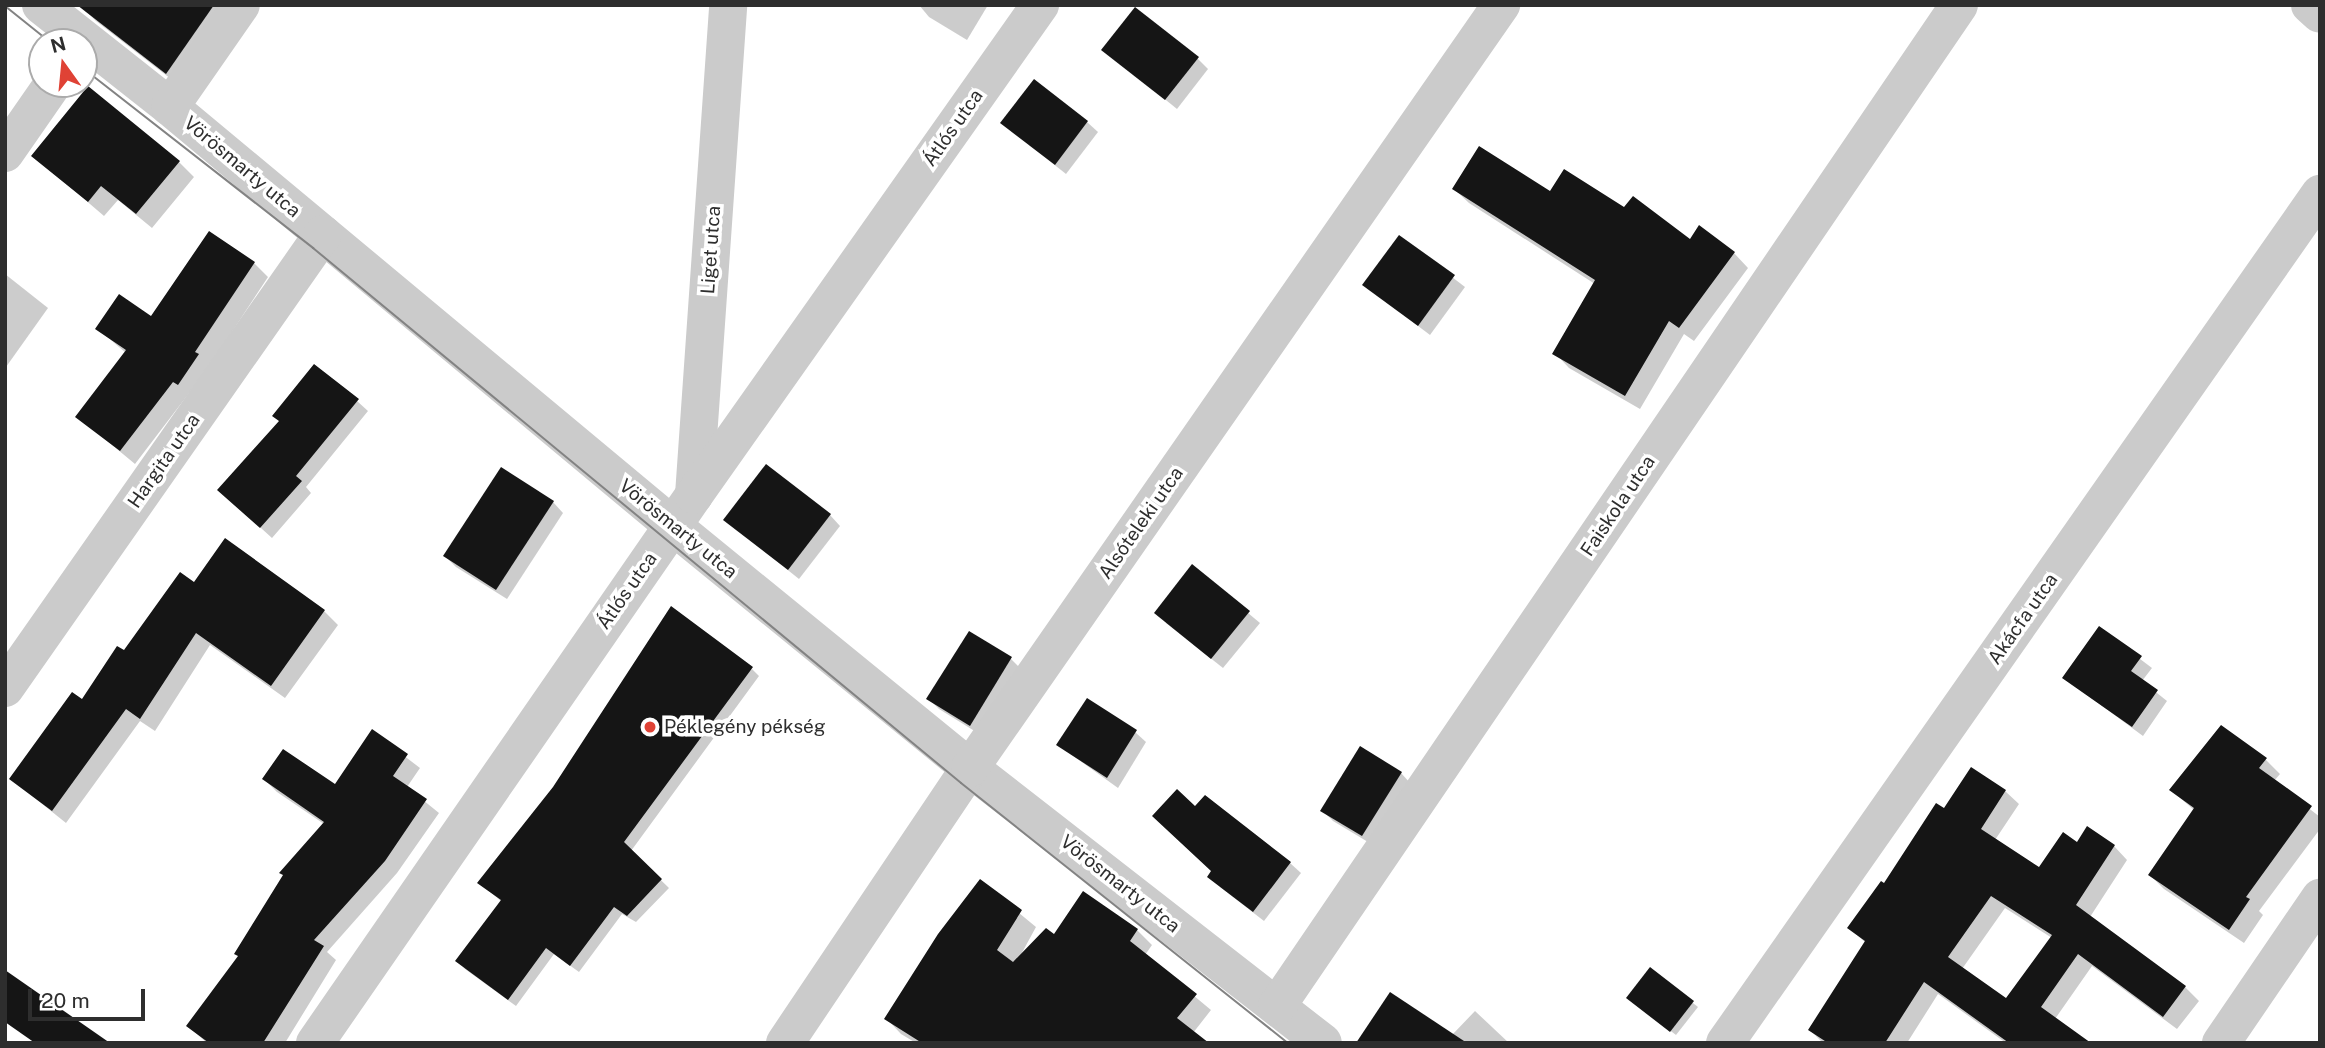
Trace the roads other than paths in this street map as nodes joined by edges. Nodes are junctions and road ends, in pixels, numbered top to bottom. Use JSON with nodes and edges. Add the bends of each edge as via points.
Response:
{"nodes":[{"id":1,"x":41,"y":5,"type":"edge"},
{"id":2,"x":241,"y":5,"type":"edge"},
{"id":3,"x":728,"y":5,"type":"edge"},
{"id":4,"x":1040,"y":5,"type":"edge"},
{"id":5,"x":1501,"y":5,"type":"edge"},
{"id":6,"x":1959,"y":5,"type":"edge"},
{"id":7,"x":2310,"y":5,"type":"edge"},
{"id":8,"x":2320,"y":14,"type":"edge"},
{"id":9,"x":68,"y":28,"type":"edge"},
{"id":10,"x":98,"y":52,"type":"edge"},
{"id":11,"x":43,"y":98,"type":"edge"},
{"id":12,"x":170,"y":107,"type":"junction"},
{"id":13,"x":5,"y":153,"type":"edge"},
{"id":14,"x":2320,"y":194,"type":"edge"},
{"id":15,"x":323,"y":234,"type":"junction"},
{"id":16,"x":683,"y":511,"type":"junction"},
{"id":17,"x":5,"y":688,"type":"edge"},
{"id":18,"x":970,"y":768,"type":"junction"},
{"id":19,"x":2320,"y":898,"type":"edge"},
{"id":20,"x":1277,"y":1006,"type":"junction"},
{"id":21,"x":315,"y":1043,"type":"edge"},
{"id":22,"x":785,"y":1043,"type":"edge"},
{"id":23,"x":1324,"y":1043,"type":"edge"},
{"id":24,"x":1725,"y":1043,"type":"edge"},
{"id":25,"x":2221,"y":1043,"type":"edge"}],
"edges":[{"from":1,"to":9,"type":"street","name":"Vörösmarty utca"},
{"from":2,"to":12,"type":"street"},
{"from":3,"to":16,"type":"street","name":"Liget utca"},
{"from":4,"to":16,"type":"street","name":"Átlós utca"},
{"from":5,"to":18,"type":"street","name":"Alsóteleki utca"},
{"from":6,"to":20,"type":"street","name":"Faiskola utca"},
{"from":7,"to":8,"type":"street"},
{"from":10,"to":12,"type":"street","name":"Vörösmarty utca"},
{"from":11,"to":13,"type":"street"},
{"from":12,"to":15,"type":"street","name":"Vörösmarty utca"},
{"from":14,"to":24,"type":"street","name":"Akácfa utca"},
{"from":15,"to":16,"type":"street","name":"Vörösmarty utca"},
{"from":15,"to":17,"type":"street","name":"Hargita utca"},
{"from":16,"to":18,"type":"street","name":"Vörösmarty utca"},
{"from":16,"to":21,"type":"street","name":"Átlós utca"},
{"from":18,"to":20,"type":"street","name":"Vörösmarty utca"},
{"from":18,"to":22,"type":"street","name":"Alsóteleki utca"},
{"from":19,"to":25,"type":"street"},
{"from":20,"to":23,"type":"street","name":"Vörösmarty utca"}]}
